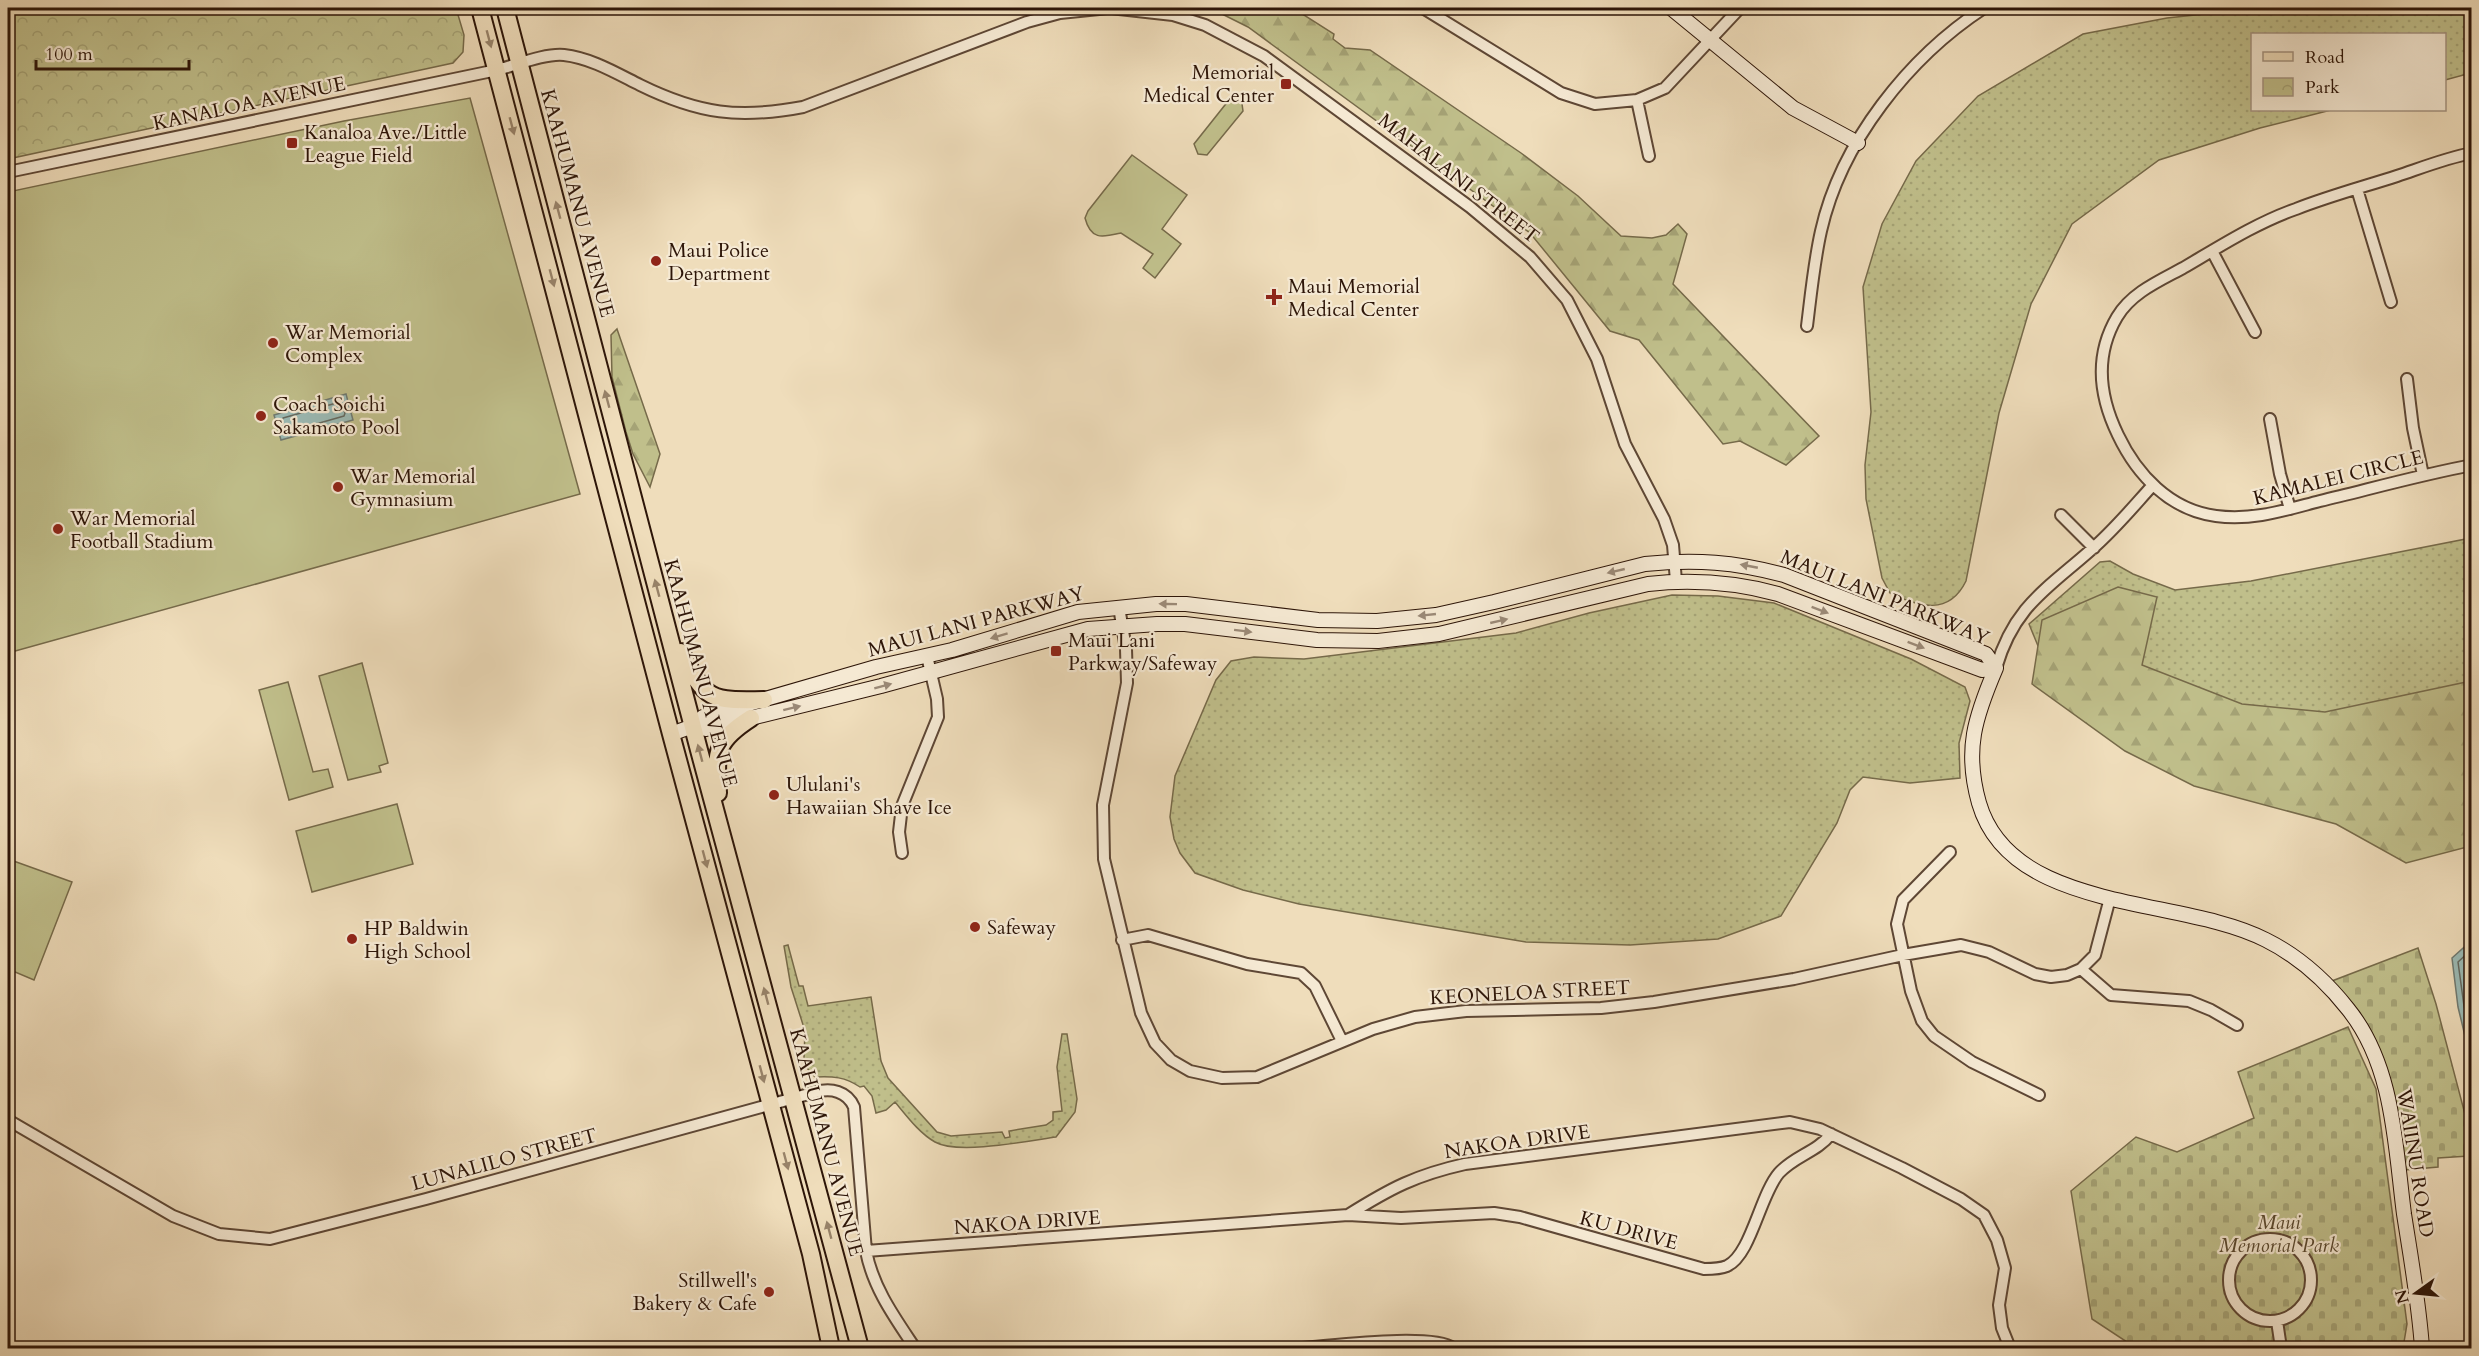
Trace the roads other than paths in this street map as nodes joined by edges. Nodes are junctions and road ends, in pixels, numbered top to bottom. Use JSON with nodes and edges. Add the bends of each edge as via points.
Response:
{"nodes":[{"id":1,"x":480,"y":8,"type":"edge"},
{"id":2,"x":505,"y":8,"type":"edge"},
{"id":3,"x":1110,"y":8,"type":"edge"},
{"id":4,"x":1423,"y":8,"type":"edge"},
{"id":5,"x":1671,"y":8,"type":"edge"},
{"id":6,"x":1740,"y":8,"type":"edge"},
{"id":7,"x":1984,"y":8,"type":"edge"},
{"id":8,"x":1712,"y":39,"type":"junction"},
{"id":9,"x":520,"y":64,"type":"junction"},
{"id":10,"x":497,"y":70,"type":"junction"},
{"id":11,"x":1637,"y":100,"type":"junction"},
{"id":12,"x":1858,"y":143,"type":"junction"},
{"id":13,"x":2472,"y":153,"type":"edge"},
{"id":14,"x":1649,"y":156,"type":"dead end"},
{"id":15,"x":8,"y":172,"type":"edge"},
{"id":16,"x":2357,"y":189,"type":"junction"},
{"id":17,"x":2212,"y":251,"type":"junction"},
{"id":18,"x":2391,"y":302,"type":"dead end"},
{"id":19,"x":1807,"y":326,"type":"dead end"},
{"id":20,"x":2255,"y":332,"type":"dead end"},
{"id":21,"x":2407,"y":379,"type":"dead end"},
{"id":22,"x":2270,"y":419,"type":"dead end"},
{"id":23,"x":2472,"y":465,"type":"edge"},
{"id":24,"x":2423,"y":475,"type":"junction"},
{"id":25,"x":2152,"y":486,"type":"junction"},
{"id":26,"x":2290,"y":508,"type":"junction"},
{"id":27,"x":2061,"y":515,"type":"dead end"},
{"id":28,"x":2094,"y":548,"type":"junction"},
{"id":29,"x":1674,"y":561,"type":"junction"},
{"id":30,"x":1676,"y":581,"type":"junction"},
{"id":31,"x":1119,"y":607,"type":"junction"},
{"id":32,"x":665,"y":621,"type":"junction"},
{"id":33,"x":1122,"y":626,"type":"junction"},
{"id":34,"x":927,"y":656,"type":"junction"},
{"id":35,"x":1996,"y":668,"type":"junction"},
{"id":36,"x":932,"y":672,"type":"junction"},
{"id":37,"x":764,"y":700,"type":"junction"},
{"id":38,"x":750,"y":718,"type":"junction"},
{"id":39,"x":693,"y":726,"type":"junction"},
{"id":40,"x":671,"y":734,"type":"junction"},
{"id":41,"x":718,"y":821,"type":"junction"},
{"id":42,"x":1950,"y":852,"type":"dead end"},
{"id":43,"x":902,"y":853,"type":"dead end"},
{"id":44,"x":2110,"y":898,"type":"junction"},
{"id":45,"x":1122,"y":940,"type":"junction"},
{"id":46,"x":1903,"y":955,"type":"junction"},
{"id":47,"x":2081,"y":969,"type":"junction"},
{"id":48,"x":2237,"y":1025,"type":"dead end"},
{"id":49,"x":1342,"y":1041,"type":"junction"},
{"id":50,"x":2039,"y":1095,"type":"dead end"},
{"id":51,"x":793,"y":1098,"type":"junction"},
{"id":52,"x":771,"y":1104,"type":"junction"},
{"id":53,"x":8,"y":1120,"type":"edge"},
{"id":54,"x":1831,"y":1134,"type":"junction"},
{"id":55,"x":1348,"y":1215,"type":"junction"},
{"id":56,"x":866,"y":1251,"type":"junction"},
{"id":57,"x":842,"y":1280,"type":"junction"},
{"id":58,"x":822,"y":1306,"type":"junction"},
{"id":59,"x":2277,"y":1321,"type":"junction"},
{"id":60,"x":855,"y":1327,"type":"junction"},
{"id":61,"x":831,"y":1348,"type":"edge"},
{"id":62,"x":860,"y":1348,"type":"edge"},
{"id":63,"x":915,"y":1348,"type":"edge"},
{"id":64,"x":1302,"y":1348,"type":"edge"},
{"id":65,"x":1453,"y":1348,"type":"edge"},
{"id":66,"x":2010,"y":1348,"type":"edge"},
{"id":67,"x":2281,"y":1348,"type":"edge"},
{"id":68,"x":2422,"y":1348,"type":"edge"}],
"edges":[{"from":1,"to":10,"type":"main road","one_way":true},
{"from":2,"to":9,"type":"main road","name":"KAAHUMANU AVENUE"},
{"from":3,"to":9,"type":"street","name":"MAHALANI STREET","via":[[1060,13],[1027,22],[803,107],[766,114],[729,114],[675,101],[595,63],[569,56]]},
{"from":3,"to":29,"type":"street","name":"MAHALANI STREET","via":[[1146,11],[1205,25],[1264,56],[1470,207],[1530,257],[1567,300],[1597,359],[1625,444],[1665,519]]},
{"from":4,"to":11,"type":"street","via":[[1561,93],[1595,104]]},
{"from":5,"to":8,"type":"main road"},
{"from":6,"to":8,"type":"street"},
{"from":7,"to":12,"type":"street","via":[[1932,46],[1885,99]]},
{"from":8,"to":11,"type":"street","via":[[1665,88]]},
{"from":8,"to":12,"type":"main road","via":[[1793,108]]},
{"from":9,"to":10,"type":"street","name":"MAHALANI STREET"},
{"from":32,"to":9,"type":"main road","name":"KAAHUMANU AVENUE","one_way":true},
{"from":10,"to":15,"type":"street","name":"KANALOA AVENUE"},
{"from":10,"to":40,"type":"main road","one_way":true},
{"from":11,"to":14,"type":"street"},
{"from":12,"to":19,"type":"street","via":[[1832,196],[1823,225]]},
{"from":13,"to":16,"type":"street","name":"KAMALEI CIRCLE"},
{"from":16,"to":17,"type":"street","name":"KAMALEI CIRCLE","via":[[2263,223]]},
{"from":16,"to":18,"type":"street"},
{"from":17,"to":20,"type":"street"},
{"from":17,"to":25,"type":"street","name":"KAMALEI CIRCLE","via":[[2129,303],[2118,315],[2103,349],[2101,377],[2107,411],[2130,458]]},
{"from":21,"to":24,"type":"street"},
{"from":22,"to":26,"type":"street"},
{"from":23,"to":24,"type":"street","name":"KAMALEI CIRCLE"},
{"from":24,"to":26,"type":"street","name":"KAMALEI CIRCLE"},
{"from":25,"to":26,"type":"street","name":"KAMALEI CIRCLE","via":[[2176,501],[2215,516],[2258,518]]},
{"from":25,"to":28,"type":"street"},
{"from":27,"to":28,"type":"street"},
{"from":28,"to":35,"type":"street","via":[[2029,605],[2003,643]]},
{"from":29,"to":30,"type":"street","name":"MAHALANI STREET"},
{"from":29,"to":31,"type":"main road","name":"MAUI LANI PARKWAY","one_way":true,"via":[[1633,567],[1436,615],[1377,621],[1318,620],[1186,604]]},
{"from":35,"to":29,"type":"main road","name":"MAUI LANI PARKWAY","one_way":true,"via":[[1986,654],[1784,575],[1715,561]]},
{"from":33,"to":30,"type":"main road","name":"MAUI LANI PARKWAY","one_way":true,"via":[[1185,624],[1317,640],[1378,640],[1439,634],[1626,589]]},
{"from":30,"to":35,"type":"main road","name":"MAUI LANI PARKWAY","one_way":true,"via":[[1714,581],[1778,594],[1982,670]]},
{"from":31,"to":33,"type":"street","name":"KEONELOA STREET"},
{"from":31,"to":34,"type":"main road","name":"MAUI LANI PARKWAY","one_way":true,"via":[[1070,614]]},
{"from":32,"to":37,"type":"main road","via":[[695,680],[709,695],[725,700]]},
{"from":32,"to":39,"type":"main road","name":"KAAHUMANU AVENUE"},
{"from":33,"to":36,"type":"main road","name":"MAUI LANI PARKWAY","via":[[1088,629]]},
{"from":33,"to":45,"type":"street","name":"KEONELOA STREET","via":[[1127,683],[1103,805],[1104,858]]},
{"from":34,"to":36,"type":"street"},
{"from":34,"to":37,"type":"main road","name":"MAUI LANI PARKWAY"},
{"from":35,"to":44,"type":"main road","via":[[1972,736],[1972,781],[1982,814],[2002,845],[2026,866],[2058,882]]},
{"from":38,"to":36,"type":"main road","name":"MAUI LANI PARKWAY","one_way":true},
{"from":36,"to":43,"type":"street","via":[[938,717],[902,806]]},
{"from":37,"to":39,"type":"main road","name":"MAUI LANI PARKWAY","via":[[703,717]]},
{"from":38,"to":39,"type":"main road","name":"MAUI LANI PARKWAY","via":[[706,729]]},
{"from":38,"to":41,"type":"main road","via":[[724,738],[719,749]]},
{"from":39,"to":40,"type":"main road","name":"MAUI LANI PARKWAY"},
{"from":41,"to":39,"type":"main road","name":"KAAHUMANU AVENUE","one_way":true},
{"from":40,"to":52,"type":"main road","one_way":true},
{"from":51,"to":41,"type":"main road","name":"KAAHUMANU AVENUE","one_way":true},
{"from":42,"to":46,"type":"street","via":[[1903,900],[1897,924]]},
{"from":44,"to":47,"type":"street","via":[[2095,955]]},
{"from":44,"to":68,"type":"main road","name":"WAIINU ROAD","via":[[2236,928],[2266,940],[2305,965],[2349,1010],[2379,1066],[2394,1127]]},
{"from":45,"to":49,"type":"street","via":[[1148,934],[1247,964],[1301,973],[1315,986]]},
{"from":45,"to":49,"type":"street","name":"KEONELOA STREET","via":[[1141,1013],[1155,1043],[1171,1060],[1190,1071],[1222,1078],[1257,1077]]},
{"from":46,"to":47,"type":"street","name":"KEONELOA STREET","via":[[1961,945],[1989,952],[2035,974],[2051,977]]},
{"from":46,"to":49,"type":"street","name":"KEONELOA STREET","via":[[1794,979],[1654,1002],[1415,1017]]},
{"from":46,"to":50,"type":"street","via":[[1922,1021],[1934,1035],[1972,1062]]},
{"from":47,"to":48,"type":"street","via":[[2111,995],[2189,1001]]},
{"from":51,"to":52,"type":"street","name":"LUNALILO STREET"},
{"from":51,"to":56,"type":"street","name":"LUNALILO STREET","via":[[827,1089],[852,1101]]},
{"from":57,"to":51,"type":"main road","name":"KAAHUMANU AVENUE","one_way":true},
{"from":52,"to":53,"type":"street","name":"LUNALILO STREET","via":[[270,1239],[219,1234],[173,1216]]},
{"from":52,"to":58,"type":"main road","one_way":true},
{"from":54,"to":55,"type":"street","name":"NAKOA DRIVE","via":[[1790,1122],[1465,1164],[1407,1180]]},
{"from":54,"to":55,"type":"street","name":"KU DRIVE","via":[[1818,1148],[1780,1171],[1745,1247],[1733,1262],[1719,1269],[1704,1269],[1494,1213],[1401,1218]]},
{"from":54,"to":66,"type":"street","name":"NAKOA DRIVE","via":[[1952,1193],[1984,1215],[2006,1268],[1999,1305]]},
{"from":55,"to":56,"type":"street","name":"NAKOA DRIVE"},
{"from":56,"to":63,"type":"street","via":[[880,1293]]},
{"from":57,"to":58,"type":"main road","via":[[838,1293]]},
{"from":57,"to":60,"type":"main road","name":"KAAHUMANU AVENUE"},
{"from":58,"to":60,"type":"main road","via":[[847,1317]]},
{"from":58,"to":61,"type":"main road"},
{"from":59,"to":59,"type":"street","via":[[2292,1316],[2304,1304],[2311,1290],[2312,1274],[2306,1258],[2295,1246],[2280,1239],[2264,1238],[2237,1255],[2230,1270],[2229,1286],[2246,1314]]},
{"from":59,"to":67,"type":"street"},
{"from":60,"to":62,"type":"main road","name":"KAAHUMANU AVENUE"},
{"from":64,"to":65,"type":"street","via":[[1430,1342]]}]}
